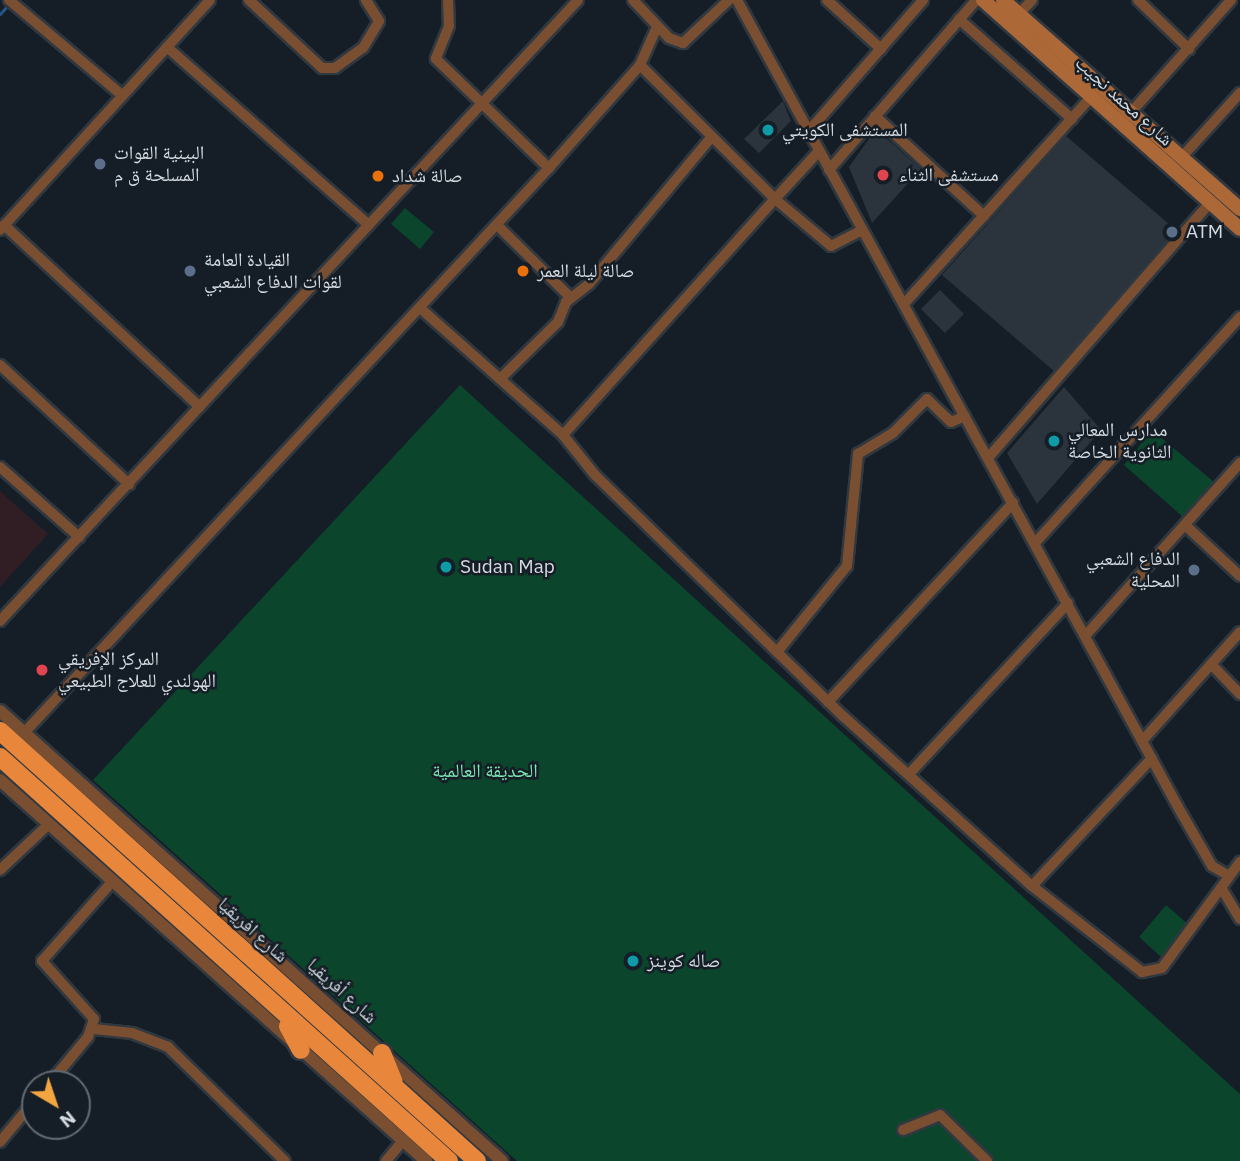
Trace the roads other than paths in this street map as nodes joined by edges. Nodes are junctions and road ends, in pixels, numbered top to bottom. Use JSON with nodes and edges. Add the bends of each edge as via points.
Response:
{"nodes":[{"id":1,"x":9,"y":0,"type":"edge"},
{"id":2,"x":210,"y":0,"type":"edge"},
{"id":3,"x":248,"y":0,"type":"edge"},
{"id":4,"x":366,"y":0,"type":"edge"},
{"id":5,"x":449,"y":0,"type":"edge"},
{"id":6,"x":578,"y":0,"type":"edge"},
{"id":7,"x":633,"y":0,"type":"edge"},
{"id":8,"x":729,"y":0,"type":"edge"},
{"id":9,"x":737,"y":0,"type":"edge"},
{"id":10,"x":827,"y":0,"type":"edge"},
{"id":11,"x":923,"y":0,"type":"edge"},
{"id":12,"x":976,"y":0,"type":"edge"},
{"id":13,"x":983,"y":0,"type":"edge"},
{"id":14,"x":1003,"y":0,"type":"edge"},
{"id":15,"x":1032,"y":0,"type":"edge"},
{"id":16,"x":1138,"y":0,"type":"edge"},
{"id":17,"x":1231,"y":0,"type":"edge"},
{"id":18,"x":1019,"y":14,"type":"junction"},
{"id":19,"x":960,"y":19,"type":"junction"},
{"id":20,"x":657,"y":27,"type":"junction"},
{"id":21,"x":167,"y":47,"type":"junction"},
{"id":22,"x":1189,"y":49,"type":"junction"},
{"id":23,"x":881,"y":50,"type":"junction"},
{"id":24,"x":640,"y":65,"type":"junction"},
{"id":25,"x":1240,"y":93,"type":"edge"},
{"id":26,"x":122,"y":96,"type":"junction"},
{"id":27,"x":1091,"y":97,"type":"junction"},
{"id":28,"x":481,"y":105,"type":"junction"},
{"id":29,"x":875,"y":116,"type":"junction"},
{"id":30,"x":1125,"y":118,"type":"junction"},
{"id":31,"x":1072,"y":119,"type":"junction"},
{"id":32,"x":808,"y":132,"type":"junction"},
{"id":33,"x":709,"y":140,"type":"junction"},
{"id":34,"x":819,"y":151,"type":"junction"},
{"id":35,"x":1181,"y":158,"type":"junction"},
{"id":36,"x":549,"y":168,"type":"junction"},
{"id":37,"x":829,"y":170,"type":"junction"},
{"id":38,"x":775,"y":199,"type":"junction"},
{"id":39,"x":1237,"y":202,"type":"edge"},
{"id":40,"x":1210,"y":203,"type":"junction"},
{"id":41,"x":984,"y":216,"type":"junction"},
{"id":42,"x":369,"y":225,"type":"junction"},
{"id":43,"x":497,"y":225,"type":"junction"},
{"id":44,"x":2,"y":228,"type":"edge"},
{"id":45,"x":1240,"y":229,"type":"edge"},
{"id":46,"x":862,"y":230,"type":"junction"},
{"id":47,"x":571,"y":298,"type":"junction"},
{"id":48,"x":904,"y":304,"type":"junction"},
{"id":49,"x":420,"y":307,"type":"junction"},
{"id":50,"x":1240,"y":317,"type":"edge"},
{"id":51,"x":0,"y":365,"type":"edge"},
{"id":52,"x":501,"y":378,"type":"junction"},
{"id":53,"x":200,"y":407,"type":"junction"},
{"id":54,"x":965,"y":416,"type":"junction"},
{"id":55,"x":563,"y":435,"type":"junction"},
{"id":56,"x":988,"y":458,"type":"junction"},
{"id":57,"x":1240,"y":463,"type":"edge"},
{"id":58,"x":0,"y":467,"type":"edge"},
{"id":59,"x":129,"y":484,"type":"junction"},
{"id":60,"x":1013,"y":503,"type":"junction"},
{"id":61,"x":1185,"y":525,"type":"junction"},
{"id":62,"x":79,"y":537,"type":"junction"},
{"id":63,"x":1035,"y":542,"type":"junction"},
{"id":64,"x":1240,"y":576,"type":"edge"},
{"id":65,"x":1068,"y":603,"type":"junction"},
{"id":66,"x":0,"y":621,"type":"edge"},
{"id":67,"x":1240,"y":632,"type":"edge"},
{"id":68,"x":1086,"y":635,"type":"junction"},
{"id":69,"x":777,"y":652,"type":"junction"},
{"id":70,"x":1211,"y":664,"type":"junction"},
{"id":71,"x":1240,"y":694,"type":"edge"},
{"id":72,"x":828,"y":702,"type":"junction"},
{"id":73,"x":0,"y":711,"type":"edge"},
{"id":74,"x":0,"y":731,"type":"edge"},
{"id":75,"x":25,"y":732,"type":"junction"},
{"id":76,"x":1143,"y":740,"type":"junction"},
{"id":77,"x":0,"y":757,"type":"edge"},
{"id":78,"x":1152,"y":758,"type":"junction"},
{"id":79,"x":910,"y":773,"type":"junction"},
{"id":80,"x":0,"y":780,"type":"edge"},
{"id":81,"x":48,"y":825,"type":"junction"},
{"id":82,"x":134,"y":851,"type":"junction"},
{"id":83,"x":1240,"y":862,"type":"edge"},
{"id":84,"x":153,"y":869,"type":"junction"},
{"id":85,"x":0,"y":870,"type":"edge"},
{"id":86,"x":1226,"y":874,"type":"junction"},
{"id":87,"x":117,"y":875,"type":"junction"},
{"id":88,"x":1032,"y":886,"type":"junction"},
{"id":89,"x":1222,"y":889,"type":"junction"},
{"id":90,"x":148,"y":893,"type":"junction"},
{"id":91,"x":1240,"y":919,"type":"edge"},
{"id":92,"x":281,"y":1013,"type":"junction"},
{"id":93,"x":94,"y":1029,"type":"junction"},
{"id":94,"x":301,"y":1050,"type":"junction"},
{"id":95,"x":382,"y":1053,"type":"junction"},
{"id":96,"x":60,"y":1070,"type":"edge"},
{"id":97,"x":397,"y":1088,"type":"junction"},
{"id":98,"x":21,"y":1117,"type":"edge"},
{"id":99,"x":903,"y":1130,"type":"dead end"},
{"id":100,"x":403,"y":1141,"type":"junction"},
{"id":101,"x":0,"y":1142,"type":"edge"},
{"id":102,"x":285,"y":1161,"type":"edge"},
{"id":103,"x":386,"y":1161,"type":"edge"},
{"id":104,"x":426,"y":1161,"type":"edge"},
{"id":105,"x":449,"y":1161,"type":"edge"},
{"id":106,"x":477,"y":1161,"type":"edge"},
{"id":107,"x":502,"y":1161,"type":"edge"},
{"id":108,"x":987,"y":1161,"type":"edge"}],
"edges":[{"from":1,"to":26,"type":"street"},
{"from":2,"to":21,"type":"street"},
{"from":3,"to":4,"type":"street","via":[[322,68],[335,68],[363,48],[379,21]]},
{"from":5,"to":28,"type":"street","via":[[449,26],[436,60]]},
{"from":6,"to":28,"type":"street"},
{"from":7,"to":20,"type":"street"},
{"from":8,"to":20,"type":"street","via":[[693,39],[676,42]]},
{"from":9,"to":32,"type":"street"},
{"from":10,"to":23,"type":"street"},
{"from":11,"to":23,"type":"street"},
{"from":12,"to":19,"type":"street"},
{"from":13,"to":27,"type":"main road","name":"شارع محمد نجيب"},
{"from":14,"to":18,"type":"main road","name":"شارع محمد نجيب"},
{"from":15,"to":18,"type":"street"},
{"from":16,"to":22,"type":"street"},
{"from":17,"to":22,"type":"street"},
{"from":18,"to":30,"type":"main road","name":"شارع محمد نجيب"},
{"from":19,"to":29,"type":"street"},
{"from":19,"to":31,"type":"street"},
{"from":20,"to":24,"type":"street"},
{"from":21,"to":26,"type":"street"},
{"from":21,"to":42,"type":"street"},
{"from":22,"to":30,"type":"street"},
{"from":23,"to":32,"type":"street"},
{"from":24,"to":33,"type":"street"},
{"from":24,"to":36,"type":"street"},
{"from":25,"to":35,"type":"street"},
{"from":26,"to":44,"type":"street"},
{"from":27,"to":30,"type":"main road","name":"شارع محمد نجيب"},
{"from":27,"to":31,"type":"street"},
{"from":28,"to":36,"type":"street"},
{"from":28,"to":42,"type":"street"},
{"from":29,"to":37,"type":"street"},
{"from":29,"to":41,"type":"street"},
{"from":30,"to":35,"type":"main road","name":"شارع محمد نجيب"},
{"from":30,"to":40,"type":"main road","name":"شارع محمد نجيب"},
{"from":31,"to":41,"type":"street"},
{"from":32,"to":34,"type":"street"},
{"from":33,"to":38,"type":"street"},
{"from":33,"to":47,"type":"street"},
{"from":34,"to":37,"type":"street"},
{"from":34,"to":38,"type":"street"},
{"from":35,"to":39,"type":"main road","name":"شارع محمد نجيب"},
{"from":36,"to":43,"type":"street"},
{"from":37,"to":46,"type":"street"},
{"from":38,"to":46,"type":"street","via":[[831,246]]},
{"from":38,"to":55,"type":"street"},
{"from":40,"to":45,"type":"main road","name":"شارع محمد نجيب"},
{"from":40,"to":56,"type":"street"},
{"from":41,"to":48,"type":"street"},
{"from":42,"to":53,"type":"street"},
{"from":43,"to":47,"type":"street"},
{"from":43,"to":49,"type":"street"},
{"from":44,"to":53,"type":"street"},
{"from":46,"to":48,"type":"street"},
{"from":47,"to":52,"type":"street","via":[[558,322]]},
{"from":48,"to":54,"type":"street"},
{"from":49,"to":52,"type":"street"},
{"from":49,"to":75,"type":"street"},
{"from":50,"to":63,"type":"street"},
{"from":51,"to":59,"type":"street"},
{"from":52,"to":55,"type":"street"},
{"from":53,"to":59,"type":"street"},
{"from":54,"to":56,"type":"street"},
{"from":54,"to":69,"type":"street","via":[[951,422],[927,399],[893,433],[858,454],[847,566]]},
{"from":55,"to":69,"type":"street","via":[[595,475]]},
{"from":56,"to":60,"type":"street"},
{"from":57,"to":61,"type":"street"},
{"from":58,"to":62,"type":"street"},
{"from":59,"to":62,"type":"street"},
{"from":60,"to":63,"type":"street"},
{"from":60,"to":72,"type":"street"},
{"from":61,"to":64,"type":"street"},
{"from":61,"to":68,"type":"street"},
{"from":62,"to":66,"type":"street"},
{"from":63,"to":65,"type":"street"},
{"from":65,"to":68,"type":"street"},
{"from":65,"to":79,"type":"street"},
{"from":67,"to":70,"type":"street"},
{"from":68,"to":76,"type":"street"},
{"from":69,"to":72,"type":"street"},
{"from":70,"to":71,"type":"street"},
{"from":70,"to":76,"type":"street"},
{"from":72,"to":79,"type":"street"},
{"from":73,"to":75,"type":"street","name":"شارع أفريقيا"},
{"from":74,"to":82,"type":"highway","name":"شارع افريقيا"},
{"from":75,"to":95,"type":"street","name":"شارع أفريقيا"},
{"from":76,"to":78,"type":"street"},
{"from":77,"to":87,"type":"highway"},
{"from":78,"to":86,"type":"street","via":[[1212,866]]},
{"from":78,"to":88,"type":"street"},
{"from":79,"to":88,"type":"street"},
{"from":80,"to":81,"type":"street"},
{"from":81,"to":85,"type":"street"},
{"from":81,"to":87,"type":"street"},
{"from":82,"to":84,"type":"highway","name":"شارع افريقيا"},
{"from":82,"to":87,"type":"highway"},
{"from":83,"to":86,"type":"street"},
{"from":84,"to":90,"type":"highway"},
{"from":84,"to":97,"type":"highway","name":"شارع افريقيا"},
{"from":86,"to":89,"type":"street"},
{"from":87,"to":90,"type":"highway"},
{"from":87,"to":93,"type":"street","via":[[42,961],[91,1010]]},
{"from":87,"to":94,"type":"street"},
{"from":88,"to":89,"type":"street","via":[[1148,974],[1175,953]]},
{"from":89,"to":91,"type":"street"},
{"from":90,"to":92,"type":"highway"},
{"from":92,"to":94,"type":"highway"},
{"from":92,"to":105,"type":"highway"},
{"from":93,"to":96,"type":"street"},
{"from":93,"to":102,"type":"street","via":[[132,1033],[168,1047]]},
{"from":94,"to":100,"type":"street"},
{"from":95,"to":97,"type":"highway"},
{"from":95,"to":107,"type":"street","name":"شارع أفريقيا"},
{"from":97,"to":106,"type":"highway","name":"شارع افريقيا"},
{"from":98,"to":101,"type":"street"},
{"from":99,"to":108,"type":"street","via":[[940,1115]]},
{"from":100,"to":103,"type":"street"},
{"from":100,"to":104,"type":"street"}]}
